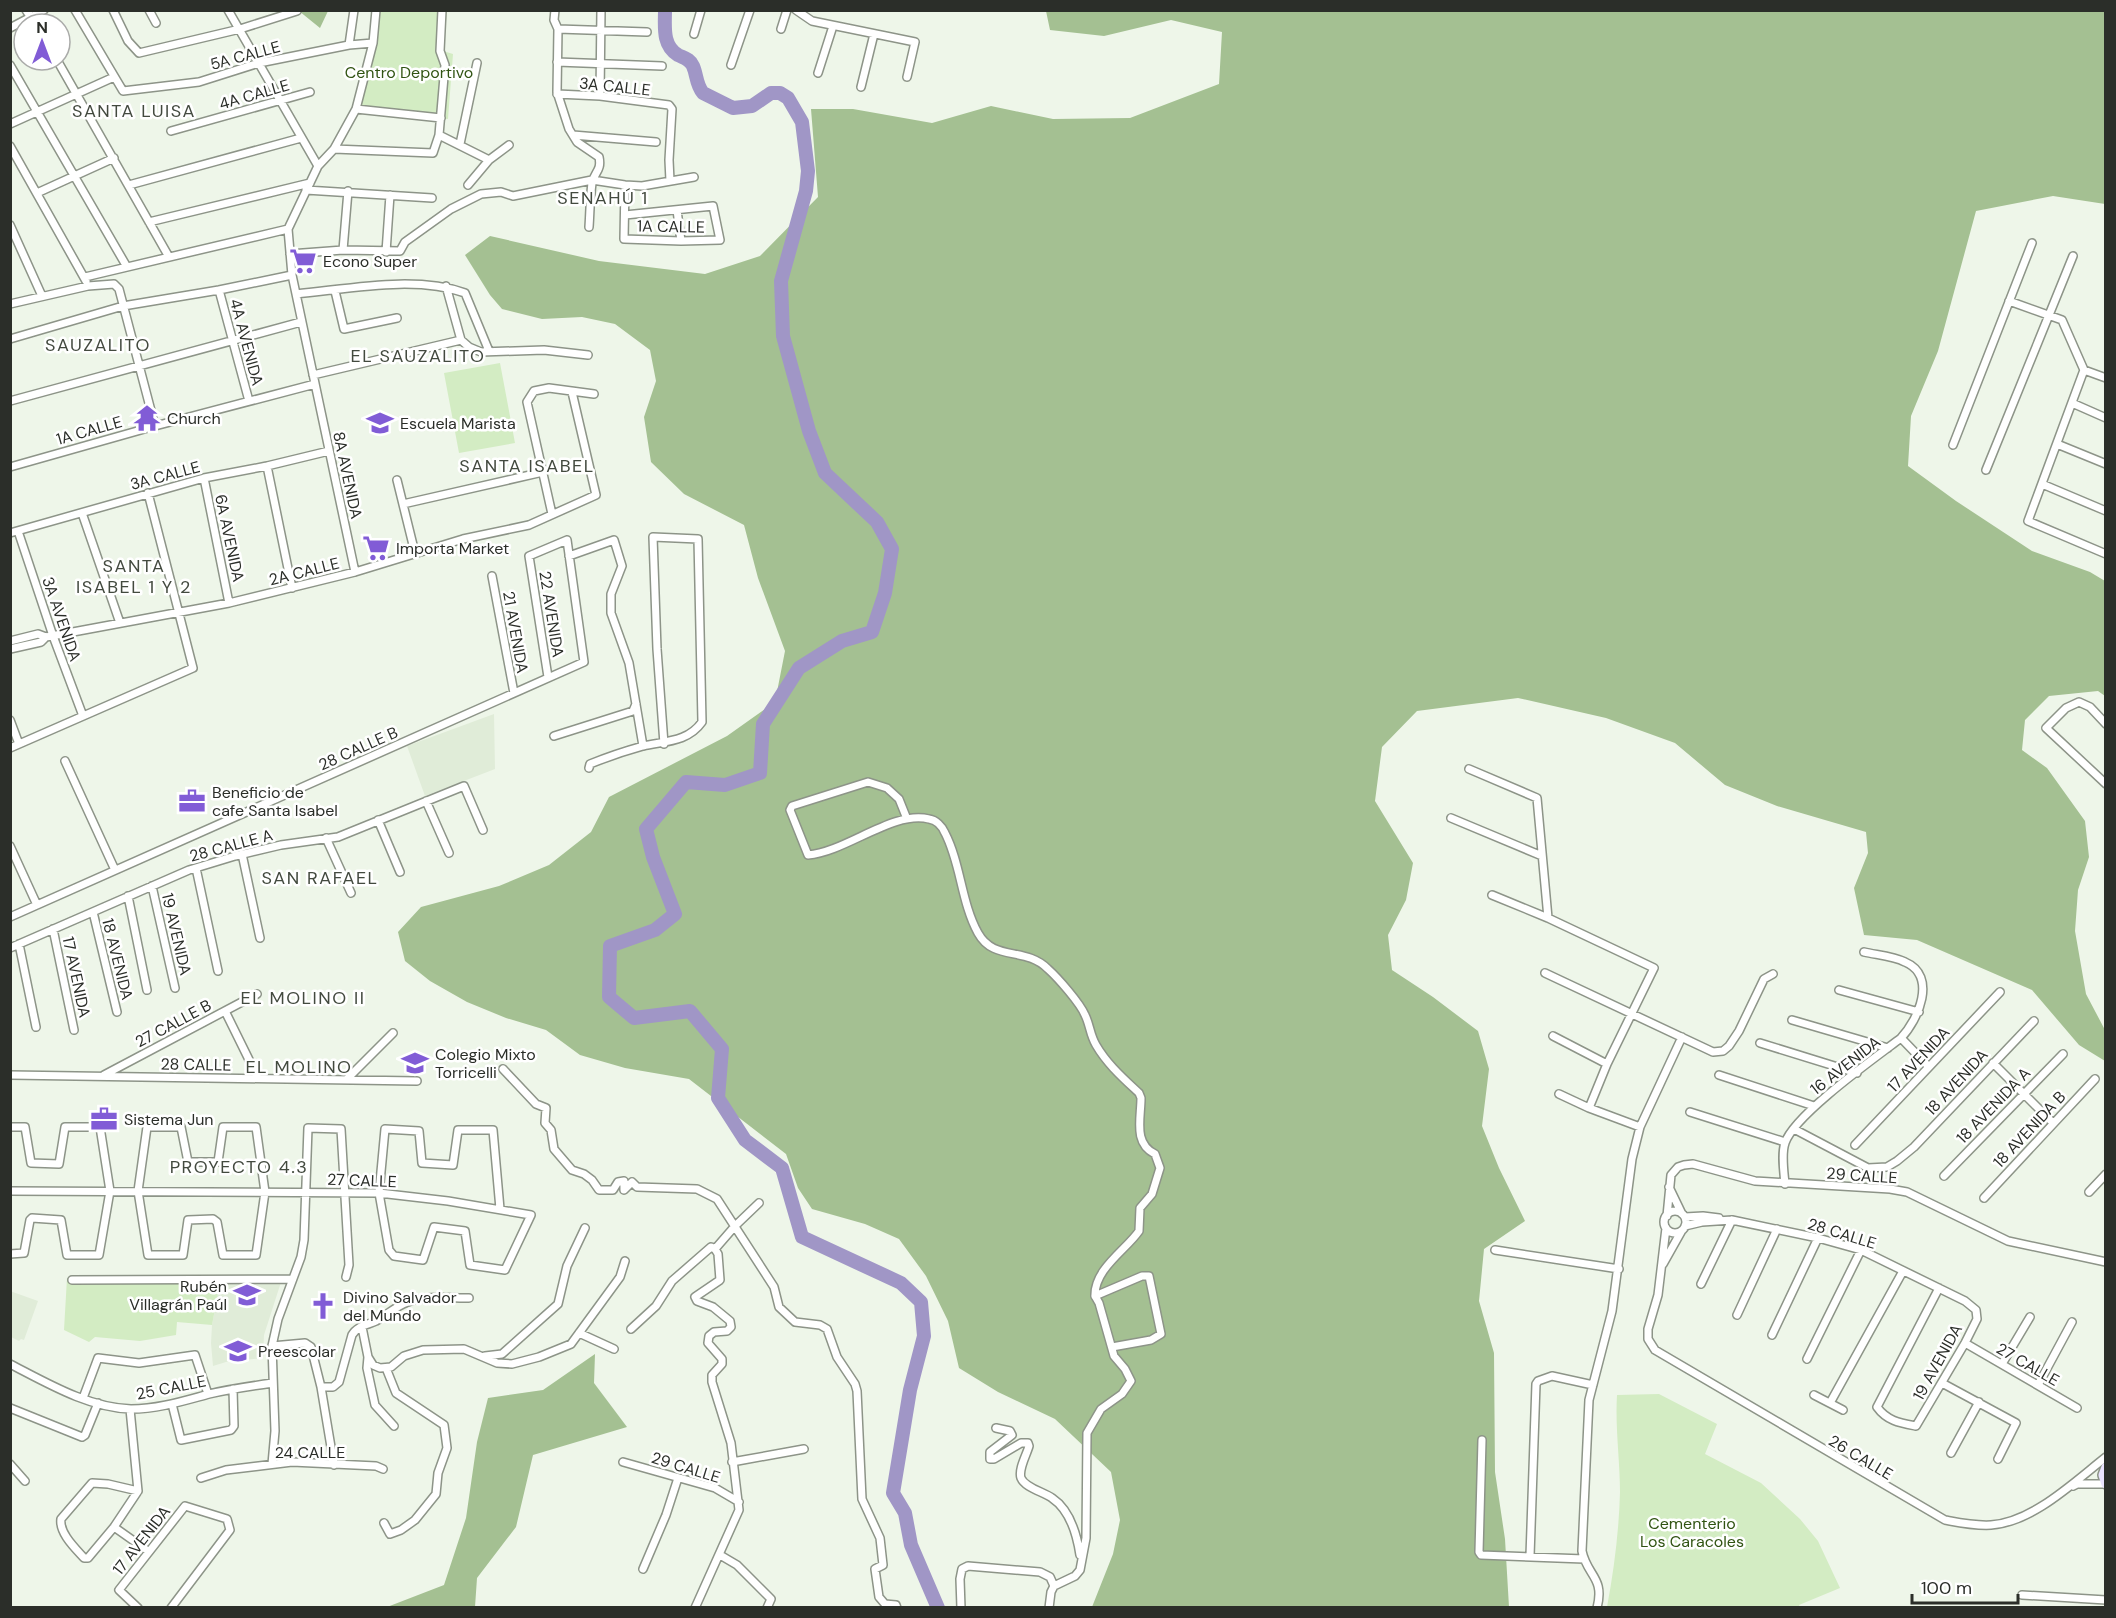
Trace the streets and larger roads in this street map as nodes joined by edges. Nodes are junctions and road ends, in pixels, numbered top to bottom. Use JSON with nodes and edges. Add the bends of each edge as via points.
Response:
{"nodes":[{"id":1,"x":75,"y":10,"type":"edge"},
{"id":2,"x":113,"y":10,"type":"edge"},
{"id":3,"x":149,"y":10,"type":"edge"},
{"id":4,"x":228,"y":10,"type":"edge"},
{"id":5,"x":354,"y":10,"type":"edge"},
{"id":6,"x":376,"y":10,"type":"edge"},
{"id":7,"x":442,"y":10,"type":"edge"},
{"id":8,"x":555,"y":10,"type":"edge"},
{"id":9,"x":601,"y":10,"type":"edge"},
{"id":10,"x":701,"y":10,"type":"edge"},
{"id":11,"x":750,"y":10,"type":"edge"},
{"id":12,"x":787,"y":10,"type":"edge"},
{"id":13,"x":796,"y":10,"type":"edge"},
{"id":14,"x":297,"y":11,"type":"edge"},
{"id":15,"x":156,"y":23,"type":"dead end"},
{"id":16,"x":833,"y":26,"type":"junction"},
{"id":17,"x":240,"y":29,"type":"junction"},
{"id":18,"x":558,"y":29,"type":"junction"},
{"id":19,"x":781,"y":29,"type":"dead end"},
{"id":20,"x":601,"y":30,"type":"junction"},
{"id":21,"x":647,"y":32,"type":"dead end"},
{"id":22,"x":694,"y":34,"type":"dead end"},
{"id":23,"x":873,"y":34,"type":"junction"},
{"id":24,"x":372,"y":43,"type":"junction"},
{"id":25,"x":349,"y":45,"type":"junction"},
{"id":26,"x":557,"y":62,"type":"junction"},
{"id":27,"x":259,"y":63,"type":"junction"},
{"id":28,"x":477,"y":63,"type":"dead end"},
{"id":29,"x":601,"y":64,"type":"junction"},
{"id":30,"x":731,"y":64,"type":"dead end"},
{"id":31,"x":10,"y":65,"type":"edge"},
{"id":32,"x":662,"y":66,"type":"dead end"},
{"id":33,"x":64,"y":72,"type":"edge"},
{"id":34,"x":818,"y":74,"type":"dead end"},
{"id":35,"x":114,"y":77,"type":"junction"},
{"id":36,"x":907,"y":77,"type":"dead end"},
{"id":37,"x":861,"y":87,"type":"dead end"},
{"id":38,"x":310,"y":92,"type":"dead end"},
{"id":39,"x":77,"y":93,"type":"junction"},
{"id":40,"x":558,"y":94,"type":"junction"},
{"id":41,"x":600,"y":96,"type":"junction"},
{"id":42,"x":279,"y":101,"type":"junction"},
{"id":43,"x":356,"y":109,"type":"junction"},
{"id":44,"x":38,"y":111,"type":"junction"},
{"id":45,"x":441,"y":118,"type":"junction"},
{"id":46,"x":10,"y":124,"type":"edge"},
{"id":47,"x":171,"y":130,"type":"dead end"},
{"id":48,"x":439,"y":135,"type":"junction"},
{"id":49,"x":573,"y":135,"type":"junction"},
{"id":50,"x":301,"y":138,"type":"junction"},
{"id":51,"x":656,"y":142,"type":"dead end"},
{"id":52,"x":460,"y":144,"type":"junction"},
{"id":53,"x":509,"y":145,"type":"dead end"},
{"id":54,"x":10,"y":146,"type":"edge"},
{"id":55,"x":334,"y":149,"type":"junction"},
{"id":56,"x":114,"y":158,"type":"junction"},
{"id":57,"x":489,"y":160,"type":"junction"},
{"id":58,"x":318,"y":166,"type":"junction"},
{"id":59,"x":75,"y":175,"type":"junction"},
{"id":60,"x":694,"y":177,"type":"dead end"},
{"id":61,"x":592,"y":180,"type":"junction"},
{"id":62,"x":670,"y":181,"type":"junction"},
{"id":63,"x":129,"y":185,"type":"junction"},
{"id":64,"x":468,"y":185,"type":"dead end"},
{"id":65,"x":625,"y":185,"type":"junction"},
{"id":66,"x":308,"y":186,"type":"junction"},
{"id":67,"x":348,"y":191,"type":"junction"},
{"id":68,"x":38,"y":193,"type":"junction"},
{"id":69,"x":390,"y":195,"type":"junction"},
{"id":70,"x":432,"y":198,"type":"dead end"},
{"id":71,"x":677,"y":210,"type":"junction"},
{"id":72,"x":625,"y":215,"type":"junction"},
{"id":73,"x":149,"y":222,"type":"junction"},
{"id":74,"x":10,"y":225,"type":"edge"},
{"id":75,"x":589,"y":227,"type":"dead end"},
{"id":76,"x":288,"y":229,"type":"junction"},
{"id":77,"x":681,"y":241,"type":"junction"},
{"id":78,"x":2032,"y":243,"type":"dead end"},
{"id":79,"x":343,"y":250,"type":"junction"},
{"id":80,"x":386,"y":252,"type":"junction"},
{"id":81,"x":290,"y":254,"type":"junction"},
{"id":82,"x":2073,"y":256,"type":"dead end"},
{"id":83,"x":169,"y":257,"type":"junction"},
{"id":84,"x":127,"y":267,"type":"junction"},
{"id":85,"x":292,"y":275,"type":"junction"},
{"id":86,"x":85,"y":277,"type":"junction"},
{"id":87,"x":88,"y":286,"type":"junction"},
{"id":88,"x":446,"y":286,"type":"junction"},
{"id":89,"x":219,"y":290,"type":"junction"},
{"id":90,"x":335,"y":291,"type":"junction"},
{"id":91,"x":296,"y":294,"type":"junction"},
{"id":92,"x":42,"y":296,"type":"junction"},
{"id":93,"x":2009,"y":301,"type":"junction"},
{"id":94,"x":10,"y":304,"type":"edge"},
{"id":95,"x":123,"y":306,"type":"junction"},
{"id":96,"x":2049,"y":316,"type":"junction"},
{"id":97,"x":397,"y":318,"type":"dead end"},
{"id":98,"x":301,"y":322,"type":"junction"},
{"id":99,"x":10,"y":339,"type":"edge"},
{"id":100,"x":234,"y":340,"type":"junction"},
{"id":101,"x":461,"y":340,"type":"junction"},
{"id":102,"x":489,"y":351,"type":"junction"},
{"id":103,"x":588,"y":355,"type":"dead end"},
{"id":104,"x":140,"y":364,"type":"junction"},
{"id":105,"x":2084,"y":370,"type":"junction"},
{"id":106,"x":313,"y":375,"type":"junction"},
{"id":107,"x":2106,"y":378,"type":"edge"},
{"id":108,"x":315,"y":384,"type":"junction"},
{"id":109,"x":572,"y":392,"type":"junction"},
{"id":110,"x":594,"y":394,"type":"dead end"},
{"id":111,"x":10,"y":401,"type":"edge"},
{"id":112,"x":249,"y":401,"type":"junction"},
{"id":113,"x":2072,"y":403,"type":"junction"},
{"id":114,"x":2106,"y":418,"type":"edge"},
{"id":115,"x":155,"y":426,"type":"junction"},
{"id":116,"x":2056,"y":444,"type":"junction"},
{"id":117,"x":1953,"y":445,"type":"dead end"},
{"id":118,"x":329,"y":451,"type":"junction"},
{"id":119,"x":2106,"y":464,"type":"edge"},
{"id":120,"x":267,"y":466,"type":"junction"},
{"id":121,"x":10,"y":467,"type":"edge"},
{"id":122,"x":1986,"y":470,"type":"dead end"},
{"id":123,"x":543,"y":472,"type":"junction"},
{"id":124,"x":204,"y":478,"type":"junction"},
{"id":125,"x":397,"y":480,"type":"dead end"},
{"id":126,"x":2042,"y":484,"type":"junction"},
{"id":127,"x":148,"y":493,"type":"junction"},
{"id":128,"x":403,"y":504,"type":"junction"},
{"id":129,"x":2106,"y":511,"type":"edge"},
{"id":130,"x":82,"y":513,"type":"junction"},
{"id":131,"x":552,"y":514,"type":"junction"},
{"id":132,"x":14,"y":532,"type":"edge"},
{"id":133,"x":415,"y":553,"type":"junction"},
{"id":134,"x":2106,"y":554,"type":"edge"},
{"id":135,"x":569,"y":556,"type":"junction"},
{"id":136,"x":355,"y":572,"type":"junction"},
{"id":137,"x":492,"y":576,"type":"dead end"},
{"id":138,"x":292,"y":588,"type":"junction"},
{"id":139,"x":229,"y":603,"type":"junction"},
{"id":140,"x":179,"y":612,"type":"junction"},
{"id":141,"x":120,"y":623,"type":"junction"},
{"id":142,"x":49,"y":636,"type":"junction"},
{"id":143,"x":10,"y":641,"type":"edge"},
{"id":144,"x":10,"y":649,"type":"edge"},
{"id":145,"x":548,"y":677,"type":"junction"},
{"id":146,"x":514,"y":693,"type":"junction"},
{"id":147,"x":637,"y":702,"type":"junction"},
{"id":148,"x":83,"y":716,"type":"junction"},
{"id":149,"x":10,"y":720,"type":"edge"},
{"id":150,"x":2106,"y":724,"type":"edge"},
{"id":151,"x":554,"y":736,"type":"dead end"},
{"id":152,"x":19,"y":744,"type":"junction"},
{"id":153,"x":664,"y":744,"type":"junction"},
{"id":154,"x":643,"y":746,"type":"junction"},
{"id":155,"x":10,"y":748,"type":"edge"},
{"id":156,"x":65,"y":761,"type":"dead end"},
{"id":157,"x":589,"y":768,"type":"dead end"},
{"id":158,"x":1469,"y":769,"type":"dead end"},
{"id":159,"x":2106,"y":784,"type":"edge"},
{"id":160,"x":426,"y":801,"type":"junction"},
{"id":161,"x":1451,"y":818,"type":"dead end"},
{"id":162,"x":907,"y":819,"type":"junction"},
{"id":163,"x":378,"y":820,"type":"junction"},
{"id":164,"x":483,"y":830,"type":"dead end"},
{"id":165,"x":326,"y":838,"type":"junction"},
{"id":166,"x":10,"y":846,"type":"edge"},
{"id":167,"x":448,"y":853,"type":"dead end"},
{"id":168,"x":242,"y":854,"type":"junction"},
{"id":169,"x":1542,"y":856,"type":"junction"},
{"id":170,"x":196,"y":868,"type":"junction"},
{"id":171,"x":116,"y":870,"type":"junction"},
{"id":172,"x":400,"y":872,"type":"dead end"},
{"id":173,"x":152,"y":886,"type":"junction"},
{"id":174,"x":351,"y":893,"type":"dead end"},
{"id":175,"x":1492,"y":895,"type":"dead end"},
{"id":176,"x":128,"y":897,"type":"junction"},
{"id":177,"x":38,"y":905,"type":"junction"},
{"id":178,"x":93,"y":912,"type":"junction"},
{"id":179,"x":10,"y":917,"type":"edge"},
{"id":180,"x":1548,"y":918,"type":"junction"},
{"id":181,"x":53,"y":929,"type":"junction"},
{"id":182,"x":260,"y":938,"type":"dead end"},
{"id":183,"x":19,"y":945,"type":"junction"},
{"id":184,"x":10,"y":948,"type":"edge"},
{"id":185,"x":1864,"y":952,"type":"dead end"},
{"id":186,"x":218,"y":971,"type":"dead end"},
{"id":187,"x":1545,"y":973,"type":"dead end"},
{"id":188,"x":1773,"y":974,"type":"dead end"},
{"id":189,"x":175,"y":988,"type":"dead end"},
{"id":190,"x":147,"y":990,"type":"dead end"},
{"id":191,"x":1839,"y":990,"type":"dead end"},
{"id":192,"x":2000,"y":992,"type":"dead end"},
{"id":193,"x":257,"y":994,"type":"dead end"},
{"id":194,"x":225,"y":1011,"type":"junction"},
{"id":195,"x":117,"y":1012,"type":"dead end"},
{"id":196,"x":1919,"y":1012,"type":"junction"},
{"id":197,"x":1633,"y":1015,"type":"junction"},
{"id":198,"x":1792,"y":1020,"type":"dead end"},
{"id":199,"x":2034,"y":1021,"type":"dead end"},
{"id":200,"x":36,"y":1027,"type":"dead end"},
{"id":201,"x":74,"y":1030,"type":"dead end"},
{"id":202,"x":393,"y":1033,"type":"dead end"},
{"id":203,"x":1553,"y":1036,"type":"dead end"},
{"id":204,"x":1682,"y":1037,"type":"junction"},
{"id":205,"x":1901,"y":1038,"type":"junction"},
{"id":206,"x":1760,"y":1043,"type":"dead end"},
{"id":207,"x":1888,"y":1048,"type":"junction"},
{"id":208,"x":2062,"y":1054,"type":"dead end"},
{"id":209,"x":1993,"y":1063,"type":"junction"},
{"id":210,"x":1607,"y":1064,"type":"junction"},
{"id":211,"x":1929,"y":1067,"type":"junction"},
{"id":212,"x":503,"y":1069,"type":"dead end"},
{"id":213,"x":1857,"y":1073,"type":"junction"},
{"id":214,"x":1719,"y":1075,"type":"dead end"},
{"id":215,"x":10,"y":1076,"type":"edge"},
{"id":216,"x":102,"y":1076,"type":"junction"},
{"id":217,"x":258,"y":1078,"type":"junction"},
{"id":218,"x":347,"y":1079,"type":"junction"},
{"id":219,"x":2095,"y":1079,"type":"dead end"},
{"id":220,"x":417,"y":1081,"type":"dead end"},
{"id":221,"x":2023,"y":1093,"type":"junction"},
{"id":222,"x":1559,"y":1094,"type":"dead end"},
{"id":223,"x":1814,"y":1106,"type":"junction"},
{"id":224,"x":1589,"y":1108,"type":"junction"},
{"id":225,"x":1690,"y":1112,"type":"dead end"},
{"id":226,"x":2053,"y":1122,"type":"junction"},
{"id":227,"x":10,"y":1127,"type":"edge"},
{"id":228,"x":1640,"y":1127,"type":"junction"},
{"id":229,"x":1794,"y":1129,"type":"junction"},
{"id":230,"x":1785,"y":1142,"type":"junction"},
{"id":231,"x":1855,"y":1145,"type":"dead end"},
{"id":232,"x":2106,"y":1174,"type":"edge"},
{"id":233,"x":1944,"y":1176,"type":"dead end"},
{"id":234,"x":1785,"y":1184,"type":"junction"},
{"id":235,"x":1669,"y":1187,"type":"junction"},
{"id":236,"x":10,"y":1191,"type":"edge"},
{"id":237,"x":110,"y":1191,"type":"junction"},
{"id":238,"x":138,"y":1191,"type":"junction"},
{"id":239,"x":265,"y":1192,"type":"junction"},
{"id":240,"x":304,"y":1192,"type":"junction"},
{"id":241,"x":2088,"y":1192,"type":"dead end"},
{"id":242,"x":346,"y":1193,"type":"junction"},
{"id":243,"x":379,"y":1193,"type":"junction"},
{"id":244,"x":1984,"y":1198,"type":"dead end"},
{"id":245,"x":759,"y":1203,"type":"dead end"},
{"id":246,"x":500,"y":1209,"type":"junction"},
{"id":247,"x":1667,"y":1216,"type":"junction"},
{"id":248,"x":1684,"y":1216,"type":"junction"},
{"id":249,"x":1724,"y":1220,"type":"junction"},
{"id":250,"x":1732,"y":1220,"type":"junction"},
{"id":251,"x":735,"y":1226,"type":"junction"},
{"id":252,"x":585,"y":1228,"type":"dead end"},
{"id":253,"x":1666,"y":1228,"type":"junction"},
{"id":254,"x":1683,"y":1228,"type":"junction"},
{"id":255,"x":1777,"y":1228,"type":"junction"},
{"id":256,"x":1818,"y":1238,"type":"junction"},
{"id":257,"x":715,"y":1249,"type":"junction"},
{"id":258,"x":1495,"y":1250,"type":"dead end"},
{"id":259,"x":1861,"y":1250,"type":"junction"},
{"id":260,"x":10,"y":1254,"type":"edge"},
{"id":261,"x":625,"y":1261,"type":"dead end"},
{"id":262,"x":2106,"y":1262,"type":"edge"},
{"id":263,"x":1662,"y":1266,"type":"junction"},
{"id":264,"x":1619,"y":1269,"type":"junction"},
{"id":265,"x":1903,"y":1271,"type":"junction"},
{"id":266,"x":346,"y":1277,"type":"dead end"},
{"id":267,"x":292,"y":1279,"type":"junction"},
{"id":268,"x":72,"y":1280,"type":"dead end"},
{"id":269,"x":1701,"y":1284,"type":"dead end"},
{"id":270,"x":1939,"y":1288,"type":"junction"},
{"id":271,"x":1095,"y":1296,"type":"junction"},
{"id":272,"x":469,"y":1298,"type":"dead end"},
{"id":273,"x":1976,"y":1310,"type":"joint"},
{"id":274,"x":1737,"y":1315,"type":"dead end"},
{"id":275,"x":2030,"y":1317,"type":"dead end"},
{"id":276,"x":2072,"y":1322,"type":"dead end"},
{"id":277,"x":362,"y":1327,"type":"junction"},
{"id":278,"x":631,"y":1329,"type":"dead end"},
{"id":279,"x":579,"y":1333,"type":"junction"},
{"id":280,"x":1772,"y":1335,"type":"dead end"},
{"id":281,"x":1965,"y":1343,"type":"junction"},
{"id":282,"x":272,"y":1346,"type":"junction"},
{"id":283,"x":1112,"y":1347,"type":"junction"},
{"id":284,"x":614,"y":1349,"type":"dead end"},
{"id":285,"x":482,"y":1357,"type":"junction"},
{"id":286,"x":368,"y":1358,"type":"junction"},
{"id":287,"x":1807,"y":1359,"type":"dead end"},
{"id":288,"x":10,"y":1364,"type":"edge"},
{"id":289,"x":2002,"y":1364,"type":"junction"},
{"id":290,"x":386,"y":1368,"type":"junction"},
{"id":291,"x":273,"y":1383,"type":"junction"},
{"id":292,"x":1942,"y":1383,"type":"junction"},
{"id":293,"x":1593,"y":1385,"type":"junction"},
{"id":294,"x":2038,"y":1385,"type":"junction"},
{"id":295,"x":321,"y":1387,"type":"junction"},
{"id":296,"x":233,"y":1389,"type":"junction"},
{"id":297,"x":208,"y":1394,"type":"junction"},
{"id":298,"x":1814,"y":1395,"type":"dead end"},
{"id":299,"x":83,"y":1398,"type":"junction"},
{"id":300,"x":1979,"y":1402,"type":"junction"},
{"id":301,"x":1830,"y":1403,"type":"junction"},
{"id":302,"x":98,"y":1404,"type":"junction"},
{"id":303,"x":171,"y":1404,"type":"junction"},
{"id":304,"x":10,"y":1408,"type":"edge"},
{"id":305,"x":2077,"y":1408,"type":"dead end"},
{"id":306,"x":130,"y":1409,"type":"junction"},
{"id":307,"x":1843,"y":1410,"type":"dead end"},
{"id":308,"x":394,"y":1426,"type":"dead end"},
{"id":309,"x":996,"y":1428,"type":"dead end"},
{"id":310,"x":1482,"y":1440,"type":"dead end"},
{"id":311,"x":804,"y":1449,"type":"dead end"},
{"id":312,"x":1951,"y":1453,"type":"dead end"},
{"id":313,"x":2106,"y":1457,"type":"edge"},
{"id":314,"x":1998,"y":1460,"type":"dead end"},
{"id":315,"x":623,"y":1462,"type":"dead end"},
{"id":316,"x":732,"y":1462,"type":"junction"},
{"id":317,"x":10,"y":1464,"type":"edge"},
{"id":318,"x":272,"y":1464,"type":"junction"},
{"id":319,"x":334,"y":1465,"type":"junction"},
{"id":320,"x":2105,"y":1467,"type":"edge"},
{"id":321,"x":383,"y":1469,"type":"dead end"},
{"id":322,"x":2089,"y":1470,"type":"junction"},
{"id":323,"x":201,"y":1478,"type":"dead end"},
{"id":324,"x":678,"y":1478,"type":"junction"},
{"id":325,"x":25,"y":1480,"type":"dead end"},
{"id":326,"x":2105,"y":1484,"type":"edge"},
{"id":327,"x":138,"y":1491,"type":"junction"},
{"id":328,"x":2062,"y":1491,"type":"junction"},
{"id":329,"x":739,"y":1502,"type":"junction"},
{"id":330,"x":384,"y":1523,"type":"dead end"},
{"id":331,"x":114,"y":1527,"type":"junction"},
{"id":332,"x":148,"y":1551,"type":"junction"},
{"id":333,"x":720,"y":1555,"type":"junction"},
{"id":334,"x":1530,"y":1556,"type":"junction"},
{"id":335,"x":1584,"y":1559,"type":"junction"},
{"id":336,"x":1081,"y":1560,"type":"junction"},
{"id":337,"x":643,"y":1569,"type":"dead end"},
{"id":338,"x":1054,"y":1586,"type":"junction"},
{"id":339,"x":2022,"y":1596,"type":"dead end"},
{"id":340,"x":2106,"y":1599,"type":"edge"},
{"id":341,"x":138,"y":1608,"type":"edge"},
{"id":342,"x":171,"y":1608,"type":"edge"},
{"id":343,"x":695,"y":1608,"type":"edge"},
{"id":344,"x":767,"y":1608,"type":"edge"},
{"id":345,"x":897,"y":1608,"type":"edge"},
{"id":346,"x":962,"y":1608,"type":"edge"},
{"id":347,"x":1049,"y":1608,"type":"edge"},
{"id":348,"x":1597,"y":1608,"type":"edge"}],
"edges":[{"from":1,"to":35,"type":"street"},
{"from":2,"to":17,"type":"street","via":[[128,41],[139,53]]},
{"from":3,"to":15,"type":"street"},
{"from":4,"to":17,"type":"street"},
{"from":5,"to":25,"type":"street"},
{"from":6,"to":24,"type":"street"},
{"from":7,"to":45,"type":"street","via":[[440,51],[445,65]]},
{"from":8,"to":18,"type":"street"},
{"from":9,"to":20,"type":"street"},
{"from":10,"to":22,"type":"street"},
{"from":11,"to":30,"type":"street"},
{"from":12,"to":19,"type":"street"},
{"from":13,"to":16,"type":"street","via":[[806,19]]},
{"from":14,"to":17,"type":"street"},
{"from":16,"to":23,"type":"street"},
{"from":16,"to":34,"type":"street"},
{"from":17,"to":27,"type":"street"},
{"from":18,"to":20,"type":"street"},
{"from":18,"to":26,"type":"street"},
{"from":20,"to":21,"type":"street"},
{"from":20,"to":29,"type":"street"},
{"from":23,"to":36,"type":"street","via":[[915,42]]},
{"from":23,"to":37,"type":"street"},
{"from":24,"to":25,"type":"street","name":"5A CALLE"},
{"from":24,"to":43,"type":"street"},
{"from":25,"to":27,"type":"street","name":"5A CALLE"},
{"from":26,"to":29,"type":"street"},
{"from":26,"to":40,"type":"street"},
{"from":27,"to":35,"type":"street","name":"5A CALLE","via":[[199,82],[123,91]]},
{"from":27,"to":42,"type":"street"},
{"from":28,"to":52,"type":"street"},
{"from":29,"to":32,"type":"street"},
{"from":29,"to":41,"type":"street"},
{"from":31,"to":44,"type":"street"},
{"from":33,"to":39,"type":"street"},
{"from":35,"to":39,"type":"street"},
{"from":38,"to":42,"type":"street","name":"4A CALLE"},
{"from":39,"to":44,"type":"street"},
{"from":39,"to":56,"type":"street"},
{"from":40,"to":41,"type":"street","name":"3A CALLE"},
{"from":40,"to":49,"type":"street"},
{"from":41,"to":62,"type":"street","name":"3A CALLE","via":[[669,105]]},
{"from":42,"to":47,"type":"street","name":"4A CALLE"},
{"from":42,"to":50,"type":"street"},
{"from":43,"to":45,"type":"street"},
{"from":43,"to":55,"type":"street"},
{"from":44,"to":46,"type":"street"},
{"from":44,"to":59,"type":"street"},
{"from":45,"to":48,"type":"street"},
{"from":48,"to":52,"type":"street"},
{"from":48,"to":55,"type":"street","via":[[433,153]]},
{"from":49,"to":51,"type":"street"},
{"from":49,"to":61,"type":"street","via":[[599,157],[601,163]]},
{"from":50,"to":58,"type":"street"},
{"from":50,"to":63,"type":"street"},
{"from":52,"to":57,"type":"street"},
{"from":53,"to":57,"type":"street"},
{"from":54,"to":68,"type":"street"},
{"from":55,"to":58,"type":"street"},
{"from":56,"to":59,"type":"street"},
{"from":56,"to":63,"type":"street"},
{"from":57,"to":64,"type":"street"},
{"from":58,"to":66,"type":"street"},
{"from":59,"to":68,"type":"street"},
{"from":59,"to":84,"type":"street"},
{"from":60,"to":62,"type":"street"},
{"from":61,"to":65,"type":"street"},
{"from":61,"to":75,"type":"street"},
{"from":61,"to":80,"type":"street","via":[[531,194],[481,194],[451,208],[400,250]]},
{"from":62,"to":65,"type":"street"},
{"from":63,"to":73,"type":"street"},
{"from":65,"to":72,"type":"street"},
{"from":66,"to":67,"type":"street"},
{"from":66,"to":73,"type":"street"},
{"from":66,"to":76,"type":"street"},
{"from":67,"to":69,"type":"street"},
{"from":67,"to":79,"type":"street"},
{"from":68,"to":86,"type":"street"},
{"from":69,"to":70,"type":"street"},
{"from":69,"to":80,"type":"street"},
{"from":71,"to":72,"type":"street"},
{"from":71,"to":77,"type":"street"},
{"from":71,"to":77,"type":"street","name":"1A CALLE","via":[[713,206],[720,240]]},
{"from":72,"to":77,"type":"street","name":"1A CALLE","via":[[624,239]]},
{"from":73,"to":83,"type":"street"},
{"from":74,"to":92,"type":"street"},
{"from":76,"to":81,"type":"street","name":"8A AVENIDA"},
{"from":76,"to":83,"type":"street"},
{"from":78,"to":93,"type":"street"},
{"from":79,"to":80,"type":"street"},
{"from":79,"to":81,"type":"street"},
{"from":81,"to":85,"type":"street","name":"8A AVENIDA"},
{"from":82,"to":96,"type":"street"},
{"from":83,"to":84,"type":"street"},
{"from":84,"to":86,"type":"street"},
{"from":85,"to":89,"type":"street"},
{"from":85,"to":91,"type":"street","name":"8A AVENIDA"},
{"from":86,"to":87,"type":"street"},
{"from":87,"to":92,"type":"street"},
{"from":87,"to":95,"type":"street","via":[[114,284]]},
{"from":88,"to":90,"type":"street","via":[[411,283]]},
{"from":88,"to":101,"type":"street"},
{"from":88,"to":102,"type":"street","via":[[465,292]]},
{"from":89,"to":95,"type":"street"},
{"from":89,"to":100,"type":"street","name":"4A AVENIDA"},
{"from":90,"to":91,"type":"street"},
{"from":90,"to":97,"type":"street","via":[[343,328]]},
{"from":91,"to":98,"type":"street","name":"8A AVENIDA"},
{"from":92,"to":94,"type":"street"},
{"from":93,"to":96,"type":"street"},
{"from":93,"to":117,"type":"street"},
{"from":95,"to":99,"type":"street"},
{"from":95,"to":104,"type":"street"},
{"from":96,"to":105,"type":"street","via":[[2062,320]]},
{"from":96,"to":122,"type":"street"},
{"from":98,"to":100,"type":"street"},
{"from":98,"to":106,"type":"street","name":"8A AVENIDA"},
{"from":100,"to":104,"type":"street"},
{"from":100,"to":112,"type":"street","name":"4A AVENIDA"},
{"from":101,"to":102,"type":"street","via":[[481,352]]},
{"from":101,"to":106,"type":"street"},
{"from":102,"to":103,"type":"street","via":[[544,350]]},
{"from":104,"to":111,"type":"street"},
{"from":104,"to":115,"type":"street"},
{"from":105,"to":107,"type":"street"},
{"from":105,"to":113,"type":"street"},
{"from":106,"to":108,"type":"street","name":"8A AVENIDA"},
{"from":108,"to":112,"type":"street","name":"1A CALLE"},
{"from":108,"to":118,"type":"street","name":"8A AVENIDA"},
{"from":109,"to":110,"type":"street"},
{"from":109,"to":123,"type":"street","via":[[549,388],[534,392],[528,402]]},
{"from":109,"to":131,"type":"street","name":"2A CALLE","via":[[596,495]]},
{"from":112,"to":115,"type":"street","name":"1A CALLE"},
{"from":113,"to":114,"type":"street"},
{"from":113,"to":116,"type":"street"},
{"from":115,"to":121,"type":"street","name":"1A CALLE"},
{"from":116,"to":119,"type":"street"},
{"from":116,"to":126,"type":"street"},
{"from":118,"to":120,"type":"street","name":"3A CALLE"},
{"from":118,"to":136,"type":"street","name":"8A AVENIDA"},
{"from":120,"to":124,"type":"street","name":"3A CALLE"},
{"from":120,"to":138,"type":"street"},
{"from":123,"to":128,"type":"street"},
{"from":123,"to":131,"type":"street"},
{"from":124,"to":127,"type":"street","name":"3A CALLE"},
{"from":124,"to":139,"type":"street","name":"6A AVENIDA"},
{"from":125,"to":128,"type":"street"},
{"from":126,"to":129,"type":"street"},
{"from":126,"to":134,"type":"street","via":[[2028,521]]},
{"from":127,"to":130,"type":"street","name":"3A CALLE"},
{"from":127,"to":140,"type":"street"},
{"from":128,"to":133,"type":"street"},
{"from":130,"to":132,"type":"street","name":"3A CALLE"},
{"from":130,"to":141,"type":"street"},
{"from":131,"to":133,"type":"street","name":"2A CALLE","via":[[529,525]]},
{"from":132,"to":142,"type":"street","name":"3A AVENIDA"},
{"from":133,"to":136,"type":"street","name":"2A CALLE"},
{"from":135,"to":145,"type":"street","name":"28 CALLE B","via":[[584,662]]},
{"from":135,"to":145,"type":"street","name":"22 AVENIDA","via":[[567,540],[529,556]]},
{"from":135,"to":147,"type":"street","via":[[614,540],[622,566],[611,594],[611,613]]},
{"from":136,"to":138,"type":"street","name":"2A CALLE"},
{"from":137,"to":146,"type":"street","name":"21 AVENIDA"},
{"from":138,"to":139,"type":"street","name":"2A CALLE"},
{"from":139,"to":140,"type":"street","name":"2A CALLE"},
{"from":140,"to":141,"type":"street","name":"2A CALLE"},
{"from":140,"to":148,"type":"street","via":[[193,668]]},
{"from":141,"to":142,"type":"street","name":"2A CALLE"},
{"from":142,"to":143,"type":"street","name":"2A CALLE","via":[[38,634]]},
{"from":142,"to":144,"type":"street","name":"2A CALLE","via":[[41,642]]},
{"from":142,"to":148,"type":"street","name":"3A AVENIDA"},
{"from":145,"to":146,"type":"street","name":"28 CALLE B"},
{"from":146,"to":171,"type":"street","name":"28 CALLE B"},
{"from":147,"to":151,"type":"street","via":[[633,711]]},
{"from":147,"to":154,"type":"street"},
{"from":148,"to":152,"type":"street"},
{"from":149,"to":152,"type":"street"},
{"from":150,"to":159,"type":"street","via":[[2090,707],[2079,702],[2066,708],[2046,728]]},
{"from":152,"to":155,"type":"street"},
{"from":153,"to":153,"type":"street","via":[[694,732],[702,722],[698,539],[653,537]]},
{"from":153,"to":154,"type":"street"},
{"from":154,"to":157,"type":"street","via":[[607,757]]},
{"from":156,"to":171,"type":"street"},
{"from":158,"to":169,"type":"street","via":[[1537,798]]},
{"from":160,"to":163,"type":"street","name":"28 CALLE A"},
{"from":160,"to":164,"type":"street","name":"28 CALLE A","via":[[464,786]]},
{"from":160,"to":167,"type":"street"},
{"from":161,"to":169,"type":"street"},
{"from":162,"to":162,"type":"street","via":[[808,855],[790,810],[792,806],[868,782],[887,788],[899,799]]},
{"from":162,"to":271,"type":"street","via":[[932,819],[945,831],[970,914],[984,942],[997,951],[1031,957],[1049,970],[1085,1014],[1100,1052],[1140,1096],[1140,1138],[1156,1155],[1160,1168],[1154,1191],[1140,1208],[1139,1231],[1113,1258],[1097,1284]]},
{"from":163,"to":165,"type":"street","name":"28 CALLE A"},
{"from":163,"to":172,"type":"street"},
{"from":165,"to":168,"type":"street","name":"28 CALLE A"},
{"from":165,"to":174,"type":"street"},
{"from":166,"to":177,"type":"street"},
{"from":168,"to":170,"type":"street","name":"28 CALLE A"},
{"from":168,"to":182,"type":"street"},
{"from":169,"to":180,"type":"street"},
{"from":170,"to":173,"type":"street","name":"28 CALLE A"},
{"from":170,"to":186,"type":"street"},
{"from":171,"to":177,"type":"street","name":"28 CALLE B"},
{"from":173,"to":176,"type":"street","name":"28 CALLE A"},
{"from":173,"to":189,"type":"street","name":"19 AVENIDA"},
{"from":175,"to":180,"type":"street"},
{"from":176,"to":178,"type":"street","name":"28 CALLE A"},
{"from":176,"to":190,"type":"street"},
{"from":177,"to":179,"type":"street","name":"28 CALLE B"},
{"from":178,"to":181,"type":"street","name":"28 CALLE A"},
{"from":178,"to":195,"type":"street","name":"18 AVENIDA"},
{"from":180,"to":197,"type":"street","via":[[1654,968]]},
{"from":181,"to":183,"type":"street","name":"28 CALLE A"},
{"from":181,"to":201,"type":"street","name":"17 AVENIDA"},
{"from":183,"to":184,"type":"street","name":"28 CALLE A"},
{"from":183,"to":200,"type":"street"},
{"from":185,"to":196,"type":"street","via":[[1906,962],[1916,969],[1923,990]]},
{"from":187,"to":197,"type":"street"},
{"from":188,"to":204,"type":"street","via":[[1764,979],[1739,1031],[1723,1051],[1713,1052]]},
{"from":191,"to":196,"type":"street"},
{"from":192,"to":211,"type":"street","name":"17 AVENIDA"},
{"from":193,"to":194,"type":"street","name":"27 CALLE B"},
{"from":194,"to":216,"type":"street","name":"27 CALLE B"},
{"from":194,"to":217,"type":"street"},
{"from":196,"to":205,"type":"street","name":"16 AVENIDA"},
{"from":197,"to":204,"type":"street"},
{"from":197,"to":210,"type":"street"},
{"from":198,"to":207,"type":"street"},
{"from":199,"to":209,"type":"street","name":"18 AVENIDA"},
{"from":202,"to":218,"type":"street"},
{"from":203,"to":210,"type":"street"},
{"from":204,"to":228,"type":"street"},
{"from":205,"to":207,"type":"street","name":"16 AVENIDA"},
{"from":205,"to":211,"type":"street"},
{"from":206,"to":213,"type":"street"},
{"from":207,"to":213,"type":"street","name":"16 AVENIDA"},
{"from":208,"to":221,"type":"street","name":"18 AVENIDA A"},
{"from":209,"to":221,"type":"street"},
{"from":209,"to":229,"type":"street","name":"18 AVENIDA","via":[[1914,1146],[1887,1167],[1868,1168]]},
{"from":210,"to":224,"type":"street"},
{"from":211,"to":231,"type":"street","name":"17 AVENIDA"},
{"from":212,"to":251,"type":"street","via":[[536,1104],[546,1108],[545,1123],[554,1149],[572,1170],[592,1180],[598,1190],[613,1190],[618,1182],[624,1181],[624,1190],[632,1182],[637,1187],[697,1189],[717,1199]]},
{"from":213,"to":223,"type":"street","name":"16 AVENIDA"},
{"from":214,"to":223,"type":"street"},
{"from":215,"to":216,"type":"street","name":"28 CALLE"},
{"from":216,"to":217,"type":"street","name":"28 CALLE"},
{"from":217,"to":218,"type":"street","name":"28 CALLE"},
{"from":218,"to":220,"type":"street","name":"28 CALLE"},
{"from":219,"to":226,"type":"street","name":"18 AVENIDA B"},
{"from":221,"to":226,"type":"street"},
{"from":221,"to":233,"type":"street","name":"18 AVENIDA A"},
{"from":222,"to":224,"type":"street"},
{"from":223,"to":229,"type":"street","name":"16 AVENIDA"},
{"from":224,"to":228,"type":"street"},
{"from":225,"to":230,"type":"street"},
{"from":226,"to":244,"type":"street","name":"18 AVENIDA B"},
{"from":227,"to":237,"type":"street","via":[[25,1127],[31,1162],[59,1164],[65,1127],[100,1127]]},
{"from":228,"to":264,"type":"street","via":[[1632,1159]]},
{"from":229,"to":230,"type":"street","name":"16 AVENIDA"},
{"from":230,"to":234,"type":"street"},
{"from":232,"to":241,"type":"street"},
{"from":234,"to":235,"type":"street","name":"29 CALLE","via":[[1755,1181],[1693,1164],[1678,1167],[1671,1175]]},
{"from":234,"to":262,"type":"street","name":"29 CALLE","via":[[1907,1192],[2008,1240]]},
{"from":235,"to":247,"type":"street"},
{"from":235,"to":248,"type":"street"},
{"from":236,"to":237,"type":"street","name":"27 CALLE"},
{"from":237,"to":238,"type":"street","name":"27 CALLE"},
{"from":237,"to":260,"type":"street","via":[[100,1254],[67,1254],[61,1220],[31,1219],[24,1253]]},
{"from":238,"to":239,"type":"street","name":"27 CALLE"},
{"from":238,"to":239,"type":"street","via":[[148,1255],[183,1255],[190,1219],[218,1222],[223,1255],[255,1255]]},
{"from":238,"to":239,"type":"street","via":[[147,1127],[182,1127],[188,1162],[218,1162],[223,1127],[256,1127]]},
{"from":239,"to":240,"type":"street","name":"27 CALLE"},
{"from":240,"to":242,"type":"street","name":"27 CALLE"},
{"from":240,"to":242,"type":"street","via":[[308,1128],[340,1128]]},
{"from":240,"to":267,"type":"street","via":[[304,1240]]},
{"from":242,"to":243,"type":"street","name":"27 CALLE"},
{"from":242,"to":266,"type":"street"},
{"from":243,"to":246,"type":"street","name":"27 CALLE"},
{"from":243,"to":246,"type":"street","via":[[385,1128],[420,1131],[422,1162],[453,1165],[458,1130],[493,1130]]},
{"from":243,"to":246,"type":"street","name":"27 CALLE","via":[[389,1250],[394,1256],[423,1260],[434,1227],[465,1231],[470,1265],[505,1270],[531,1215]]},
{"from":245,"to":251,"type":"street"},
{"from":247,"to":248,"type":"street","via":[[1675,1212]]},
{"from":247,"to":253,"type":"street"},
{"from":248,"to":249,"type":"street","name":"28 CALLE"},
{"from":248,"to":254,"type":"street"},
{"from":249,"to":250,"type":"street","name":"28 CALLE"},
{"from":249,"to":254,"type":"street","name":"28 CALLE"},
{"from":250,"to":255,"type":"street","name":"28 CALLE"},
{"from":250,"to":269,"type":"street"},
{"from":251,"to":257,"type":"street"},
{"from":251,"to":345,"type":"street","via":[[774,1287],[779,1307],[795,1322],[827,1329],[837,1357],[855,1384],[862,1498],[880,1538],[883,1565],[875,1569],[879,1597]]},
{"from":252,"to":285,"type":"street","via":[[567,1266],[558,1304],[502,1354]]},
{"from":253,"to":254,"type":"street","via":[[1673,1233]]},
{"from":253,"to":263,"type":"street"},
{"from":254,"to":263,"type":"street"},
{"from":255,"to":256,"type":"street","name":"28 CALLE"},
{"from":255,"to":274,"type":"street"},
{"from":256,"to":259,"type":"street","name":"28 CALLE"},
{"from":256,"to":280,"type":"street"},
{"from":257,"to":278,"type":"street","via":[[711,1247],[672,1281],[656,1306]]},
{"from":257,"to":316,"type":"street","via":[[720,1280],[695,1297],[730,1321],[728,1331],[714,1332],[708,1343],[722,1359],[712,1382],[731,1443]]},
{"from":258,"to":264,"type":"street"},
{"from":259,"to":265,"type":"street","name":"28 CALLE"},
{"from":259,"to":287,"type":"street"},
{"from":261,"to":279,"type":"street","via":[[620,1277]]},
{"from":263,"to":328,"type":"street","name":"26 CALLE","via":[[1648,1329],[1648,1339],[1655,1350],[1945,1520],[1994,1525],[2037,1509]]},
{"from":264,"to":293,"type":"street","via":[[1605,1346]]},
{"from":265,"to":270,"type":"street","name":"28 CALLE"},
{"from":265,"to":301,"type":"street"},
{"from":267,"to":268,"type":"street"},
{"from":267,"to":282,"type":"street"},
{"from":270,"to":273,"type":"street","name":"28 CALLE"},
{"from":270,"to":292,"type":"street","name":"19 AVENIDA","via":[[1877,1407],[1884,1417],[1916,1426]]},
{"from":271,"to":283,"type":"street"},
{"from":271,"to":283,"type":"street","via":[[1149,1276],[1161,1334],[1151,1340]]},
{"from":272,"to":277,"type":"street","via":[[425,1297],[408,1301]]},
{"from":273,"to":281,"type":"street","name":"19 AVENIDA","via":[[1977,1319]]},
{"from":275,"to":289,"type":"street"},
{"from":276,"to":294,"type":"street"},
{"from":277,"to":286,"type":"street"},
{"from":277,"to":295,"type":"street","via":[[353,1333],[339,1382],[333,1387]]},
{"from":279,"to":284,"type":"street"},
{"from":279,"to":285,"type":"street","via":[[571,1344],[512,1364]]},
{"from":281,"to":289,"type":"street","name":"27 CALLE"},
{"from":281,"to":292,"type":"street","name":"19 AVENIDA"},
{"from":282,"to":291,"type":"street"},
{"from":282,"to":295,"type":"street","via":[[309,1344]]},
{"from":283,"to":336,"type":"street","via":[[1131,1381],[1122,1394],[1101,1409],[1087,1433],[1086,1538]]},
{"from":285,"to":290,"type":"street","via":[[464,1349],[423,1350]]},
{"from":286,"to":290,"type":"street","via":[[375,1367]]},
{"from":286,"to":308,"type":"street","via":[[375,1405]]},
{"from":288,"to":299,"type":"street","name":"25 CALLE"},
{"from":289,"to":294,"type":"street","name":"27 CALLE"},
{"from":290,"to":330,"type":"street","via":[[396,1394],[444,1425],[447,1448],[436,1494],[415,1520],[390,1534]]},
{"from":291,"to":296,"type":"street","name":"25 CALLE"},
{"from":291,"to":318,"type":"street"},
{"from":292,"to":300,"type":"street"},
{"from":293,"to":334,"type":"street","via":[[1552,1376],[1536,1384]]},
{"from":293,"to":335,"type":"street","via":[[1588,1413]]},
{"from":294,"to":305,"type":"street","name":"27 CALLE"},
{"from":295,"to":319,"type":"street"},
{"from":296,"to":297,"type":"street","name":"25 CALLE"},
{"from":296,"to":303,"type":"street","via":[[231,1430],[181,1440]]},
{"from":297,"to":299,"type":"street","via":[[195,1355],[139,1364],[98,1358]]},
{"from":297,"to":303,"type":"street","name":"25 CALLE"},
{"from":298,"to":301,"type":"street"},
{"from":299,"to":302,"type":"street","name":"25 CALLE"},
{"from":300,"to":312,"type":"street"},
{"from":300,"to":314,"type":"street","via":[[2016,1423]]},
{"from":301,"to":307,"type":"street"},
{"from":302,"to":304,"type":"street","via":[[85,1436],[80,1437]]},
{"from":302,"to":306,"type":"street","name":"25 CALLE"},
{"from":303,"to":306,"type":"street","name":"25 CALLE"},
{"from":306,"to":327,"type":"street"},
{"from":309,"to":336,"type":"street","via":[[1011,1431],[1012,1435],[990,1452],[990,1459],[1028,1443],[1021,1478],[1057,1502],[1072,1523]]},
{"from":310,"to":334,"type":"street","via":[[1479,1552],[1484,1556]]},
{"from":311,"to":316,"type":"street","name":"29 CALLE"},
{"from":313,"to":322,"type":"street","name":"26 CALLE"},
{"from":315,"to":324,"type":"street","name":"29 CALLE"},
{"from":316,"to":329,"type":"street"},
{"from":317,"to":325,"type":"street"},
{"from":318,"to":319,"type":"street","name":"24 CALLE"},
{"from":318,"to":323,"type":"street","name":"24 CALLE","via":[[226,1470]]},
{"from":319,"to":321,"type":"street","name":"24 CALLE"},
{"from":320,"to":322,"type":"street","name":"26 CALLE"},
{"from":320,"to":326,"type":"street"},
{"from":322,"to":328,"type":"street","name":"26 CALLE"},
{"from":324,"to":329,"type":"street","name":"29 CALLE","via":[[716,1488]]},
{"from":324,"to":337,"type":"street"},
{"from":326,"to":328,"type":"street","name":"26 CALLE","via":[[2077,1484]]},
{"from":327,"to":331,"type":"street"},
{"from":327,"to":331,"type":"street","via":[[90,1484],[62,1519],[61,1526],[84,1558]]},
{"from":329,"to":333,"type":"street","via":[[737,1518]]},
{"from":331,"to":332,"type":"street"},
{"from":332,"to":341,"type":"street","name":"17 AVENIDA","via":[[119,1590]]},
{"from":332,"to":342,"type":"street","name":"17 AVENIDA","via":[[185,1506],[227,1519],[230,1530]]},
{"from":333,"to":343,"type":"street"},
{"from":333,"to":344,"type":"street","via":[[737,1565],[771,1599]]},
{"from":334,"to":335,"type":"street"},
{"from":335,"to":348,"type":"street","via":[[1600,1588]]},
{"from":336,"to":338,"type":"street","via":[[1076,1576]]},
{"from":338,"to":346,"type":"street","via":[[1050,1577],[1040,1572],[968,1566],[962,1569],[960,1579]]},
{"from":338,"to":347,"type":"street"},
{"from":339,"to":340,"type":"street"}]}
